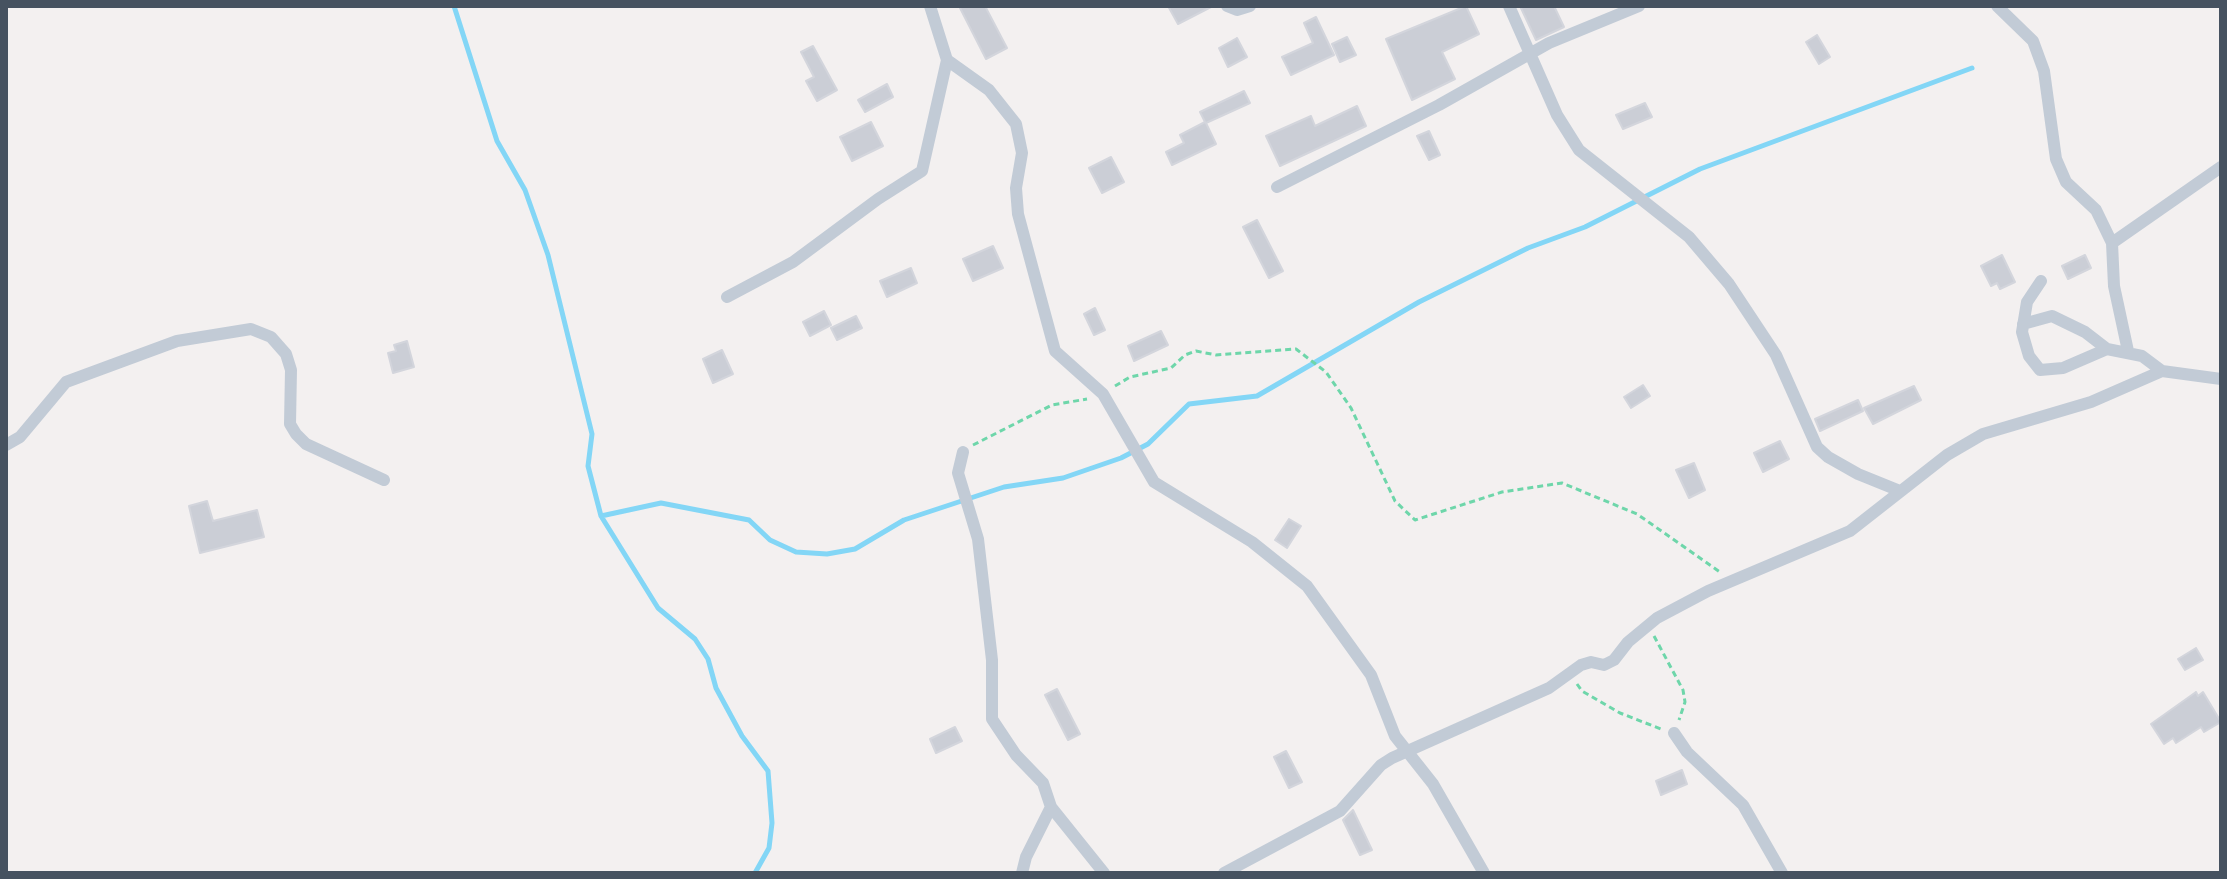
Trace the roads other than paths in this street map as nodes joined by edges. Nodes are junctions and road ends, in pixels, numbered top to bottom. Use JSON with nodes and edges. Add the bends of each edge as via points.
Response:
{"nodes":[{"id":1,"x":930,"y":6,"type":"edge"},
{"id":2,"x":1227,"y":6,"type":"edge"},
{"id":3,"x":1250,"y":6,"type":"edge"},
{"id":4,"x":1509,"y":6,"type":"edge"},
{"id":5,"x":1639,"y":6,"type":"edge"},
{"id":6,"x":1997,"y":6,"type":"edge"},
{"id":7,"x":1529,"y":55,"type":"junction"},
{"id":8,"x":947,"y":60,"type":"junction"},
{"id":9,"x":2221,"y":167,"type":"edge"},
{"id":10,"x":1277,"y":187,"type":"dead end"},
{"id":11,"x":2112,"y":243,"type":"junction"},
{"id":12,"x":2041,"y":281,"type":"dead end"},
{"id":13,"x":727,"y":297,"type":"dead end"},
{"id":14,"x":2023,"y":324,"type":"junction"},
{"id":15,"x":2107,"y":349,"type":"junction"},
{"id":16,"x":2128,"y":351,"type":"junction"},
{"id":17,"x":2162,"y":371,"type":"junction"},
{"id":18,"x":2221,"y":379,"type":"edge"},
{"id":19,"x":6,"y":445,"type":"edge"},
{"id":20,"x":963,"y":452,"type":"road end"},
{"id":21,"x":384,"y":480,"type":"dead end"},
{"id":22,"x":1900,"y":491,"type":"junction"},
{"id":23,"x":1674,"y":733,"type":"road end"},
{"id":24,"x":1406,"y":753,"type":"junction"},
{"id":25,"x":1051,"y":807,"type":"junction"},
{"id":26,"x":1022,"y":873,"type":"edge"},
{"id":27,"x":1104,"y":873,"type":"edge"},
{"id":28,"x":1224,"y":873,"type":"edge"},
{"id":29,"x":1484,"y":873,"type":"edge"},
{"id":30,"x":1782,"y":873,"type":"edge"}],
"edges":[{"from":1,"to":8,"type":"street"},
{"from":2,"to":3,"type":"street"},
{"from":4,"to":7,"type":"street"},
{"from":5,"to":7,"type":"street"},
{"from":6,"to":11,"type":"street","via":[[2033,41],[2044,71],[2056,159],[2066,182],[2096,210]]},
{"from":7,"to":10,"type":"street"},
{"from":7,"to":22,"type":"street","via":[[1579,150],[1689,237],[1729,284],[1769,341],[1817,447],[1858,474]]},
{"from":8,"to":13,"type":"street","via":[[922,171],[793,262]]},
{"from":8,"to":24,"type":"street","via":[[989,90],[1016,124],[1022,153],[1018,214],[1051,342],[1061,358],[1103,394],[1154,482],[1252,542],[1307,586],[1371,675]]},
{"from":9,"to":11,"type":"street"},
{"from":11,"to":16,"type":"street","via":[[2114,286]]},
{"from":12,"to":14,"type":"street","via":[[2027,302]]},
{"from":14,"to":15,"type":"street","via":[[2052,316]]},
{"from":14,"to":15,"type":"street","via":[[2023,343],[2040,370],[2063,368]]},
{"from":15,"to":16,"type":"street"},
{"from":16,"to":17,"type":"street"},
{"from":17,"to":18,"type":"street"},
{"from":17,"to":22,"type":"street","via":[[2091,402],[1983,434]]},
{"from":19,"to":21,"type":"street","via":[[20,437],[66,382],[177,341],[251,329],[271,337],[286,354],[291,370],[290,424],[296,434],[306,444]]},
{"from":20,"to":25,"type":"street","via":[[958,479],[978,539],[992,660],[989,707],[1016,755],[1043,783]]},
{"from":22,"to":24,"type":"street","via":[[1850,531],[1657,618],[1614,660],[1586,663],[1549,688]]},
{"from":23,"to":30,"type":"street","via":[[1743,805]]},
{"from":24,"to":28,"type":"street","via":[[1381,765],[1340,811]]},
{"from":24,"to":29,"type":"street","via":[[1433,784]]},
{"from":25,"to":26,"type":"street"},
{"from":25,"to":27,"type":"street"}]}
